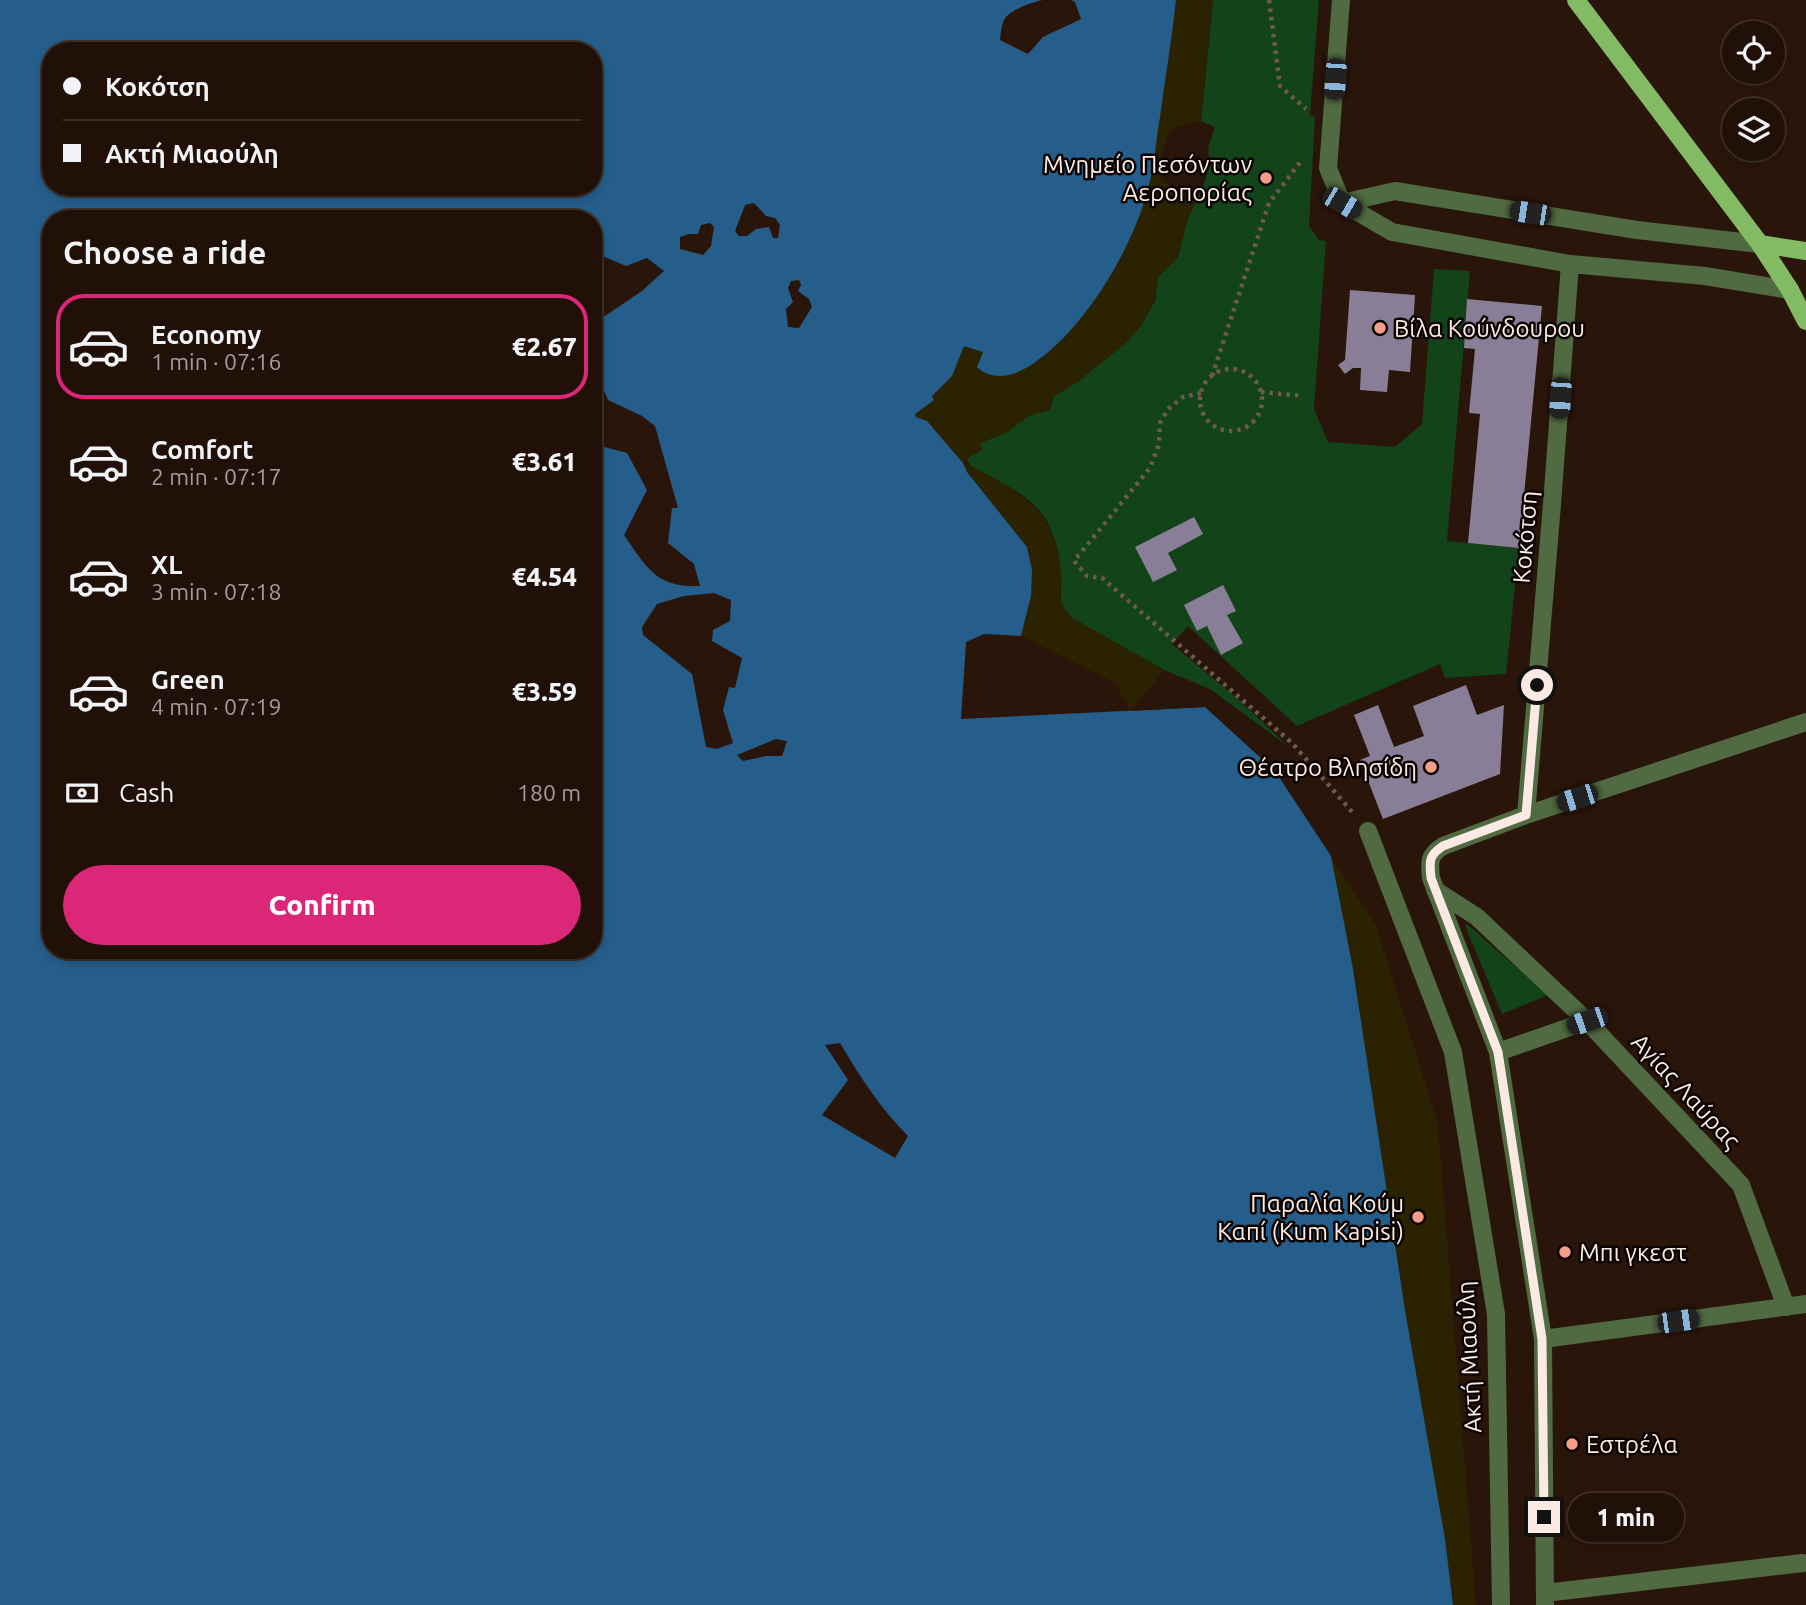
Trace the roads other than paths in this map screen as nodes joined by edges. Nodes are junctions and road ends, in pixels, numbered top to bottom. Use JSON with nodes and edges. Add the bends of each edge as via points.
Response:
{"nodes":[{"id":1,"x":1341,"y":0,"type":"edge"},
{"id":2,"x":1576,"y":0,"type":"edge"},
{"id":3,"x":1342,"y":203,"type":"junction"},
{"id":4,"x":1760,"y":244,"type":"junction"},
{"id":5,"x":1806,"y":251,"type":"edge"},
{"id":6,"x":1570,"y":264,"type":"junction"},
{"id":7,"x":1798,"y":291,"type":"edge"},
{"id":8,"x":1806,"y":321,"type":"edge"},
{"id":9,"x":1806,"y":722,"type":"edge"},
{"id":10,"x":1526,"y":815,"type":"junction"},
{"id":11,"x":1368,"y":831,"type":"dead end"},
{"id":12,"x":1435,"y":890,"type":"junction"},
{"id":13,"x":1587,"y":1021,"type":"junction"},
{"id":14,"x":1498,"y":1052,"type":"junction"},
{"id":15,"x":1806,"y":1304,"type":"edge"},
{"id":16,"x":1786,"y":1307,"type":"junction"},
{"id":17,"x":1542,"y":1339,"type":"junction"},
{"id":18,"x":1804,"y":1563,"type":"dead end"},
{"id":19,"x":1545,"y":1599,"type":"edge"},
{"id":20,"x":1501,"y":1605,"type":"edge"}],
"edges":[{"from":1,"to":3,"type":"street","via":[[1328,168]]},
{"from":2,"to":4,"type":"main road"},
{"from":3,"to":4,"type":"street","via":[[1395,191],[1637,230]]},
{"from":3,"to":6,"type":"street","via":[[1392,232]]},
{"from":4,"to":5,"type":"main road"},
{"from":4,"to":7,"type":"main road"},
{"from":6,"to":7,"type":"street","via":[[1705,276]]},
{"from":6,"to":10,"type":"street","name":"Κοκότση"},
{"from":7,"to":8,"type":"main road"},
{"from":9,"to":10,"type":"street"},
{"from":10,"to":12,"type":"street","via":[[1434,852],[1429,860]]},
{"from":11,"to":20,"type":"street","name":"Ακτή Μιαούλη","via":[[1453,1052],[1496,1314]]},
{"from":12,"to":13,"type":"street","name":"Αγίας Λαύρας","via":[[1477,917]]},
{"from":12,"to":14,"type":"street"},
{"from":13,"to":14,"type":"street"},
{"from":13,"to":16,"type":"street","name":"Αγίας Λαύρας","via":[[1741,1185]]},
{"from":14,"to":17,"type":"street"},
{"from":15,"to":16,"type":"street"},
{"from":16,"to":17,"type":"street"},
{"from":17,"to":19,"type":"street"},
{"from":18,"to":19,"type":"street"}]}
